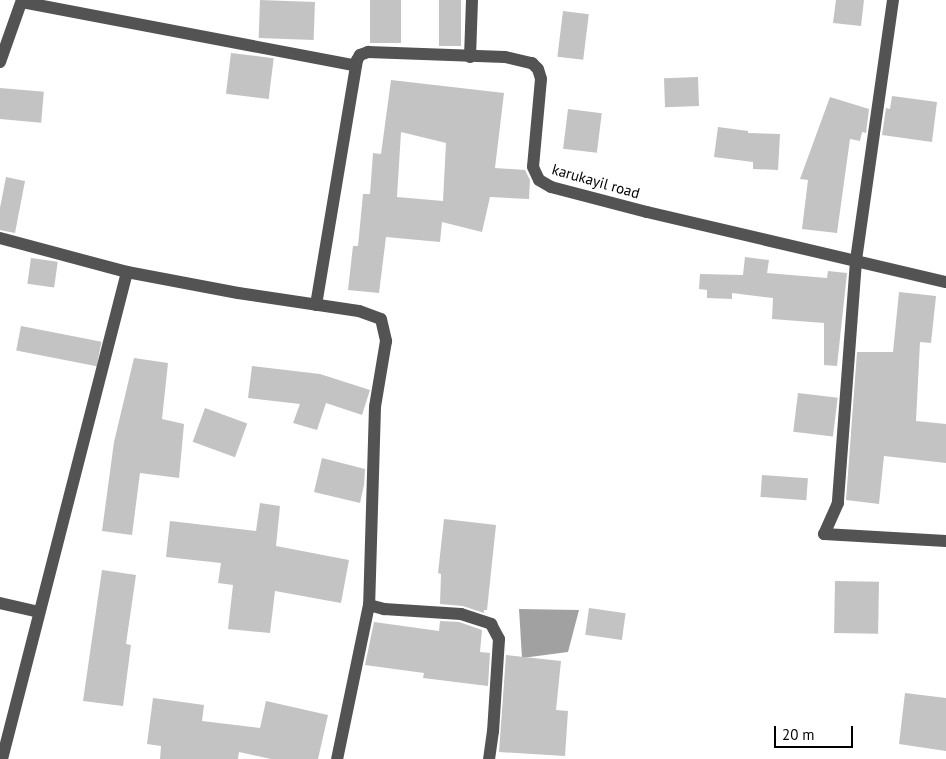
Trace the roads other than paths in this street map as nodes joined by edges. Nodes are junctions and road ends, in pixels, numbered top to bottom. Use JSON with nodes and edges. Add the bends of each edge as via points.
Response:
{"nodes":[{"id":1,"x":472,"y":0,"type":"edge"},
{"id":2,"x":893,"y":0,"type":"edge"},
{"id":3,"x":22,"y":1,"type":"edge"},
{"id":4,"x":470,"y":56,"type":"junction"},
{"id":5,"x":0,"y":62,"type":"edge"},
{"id":6,"x":356,"y":66,"type":"junction"},
{"id":7,"x":0,"y":238,"type":"edge"},
{"id":8,"x":856,"y":262,"type":"junction"},
{"id":9,"x":127,"y":272,"type":"junction"},
{"id":10,"x":946,"y":282,"type":"edge"},
{"id":11,"x":316,"y":305,"type":"junction"},
{"id":12,"x":946,"y":541,"type":"edge"},
{"id":13,"x":0,"y":602,"type":"edge"},
{"id":14,"x":369,"y":605,"type":"junction"},
{"id":15,"x":38,"y":612,"type":"junction"},
{"id":16,"x":2,"y":759,"type":"edge"},
{"id":17,"x":337,"y":759,"type":"edge"},
{"id":18,"x":489,"y":759,"type":"edge"}],
"edges":[{"from":1,"to":4,"type":"street"},
{"from":2,"to":8,"type":"street"},
{"from":3,"to":5,"type":"street"},
{"from":3,"to":6,"type":"street"},
{"from":4,"to":6,"type":"street","name":"karukayil road","via":[[368,52],[360,55]]},
{"from":4,"to":8,"type":"street","name":"karukayil road","via":[[521,59],[532,63],[538,70],[541,79],[534,167],[539,180],[552,187]]},
{"from":6,"to":11,"type":"street"},
{"from":7,"to":9,"type":"street"},
{"from":8,"to":10,"type":"street","name":"karukayil road"},
{"from":8,"to":12,"type":"street","via":[[838,502],[824,534]]},
{"from":9,"to":11,"type":"street"},
{"from":9,"to":15,"type":"street","via":[[64,523]]},
{"from":11,"to":14,"type":"street","via":[[359,311],[381,319],[386,341],[375,407]]},
{"from":13,"to":15,"type":"street"},
{"from":14,"to":17,"type":"street"},
{"from":14,"to":18,"type":"street","via":[[384,609],[461,614],[491,624],[499,639]]},
{"from":15,"to":16,"type":"street"}]}
